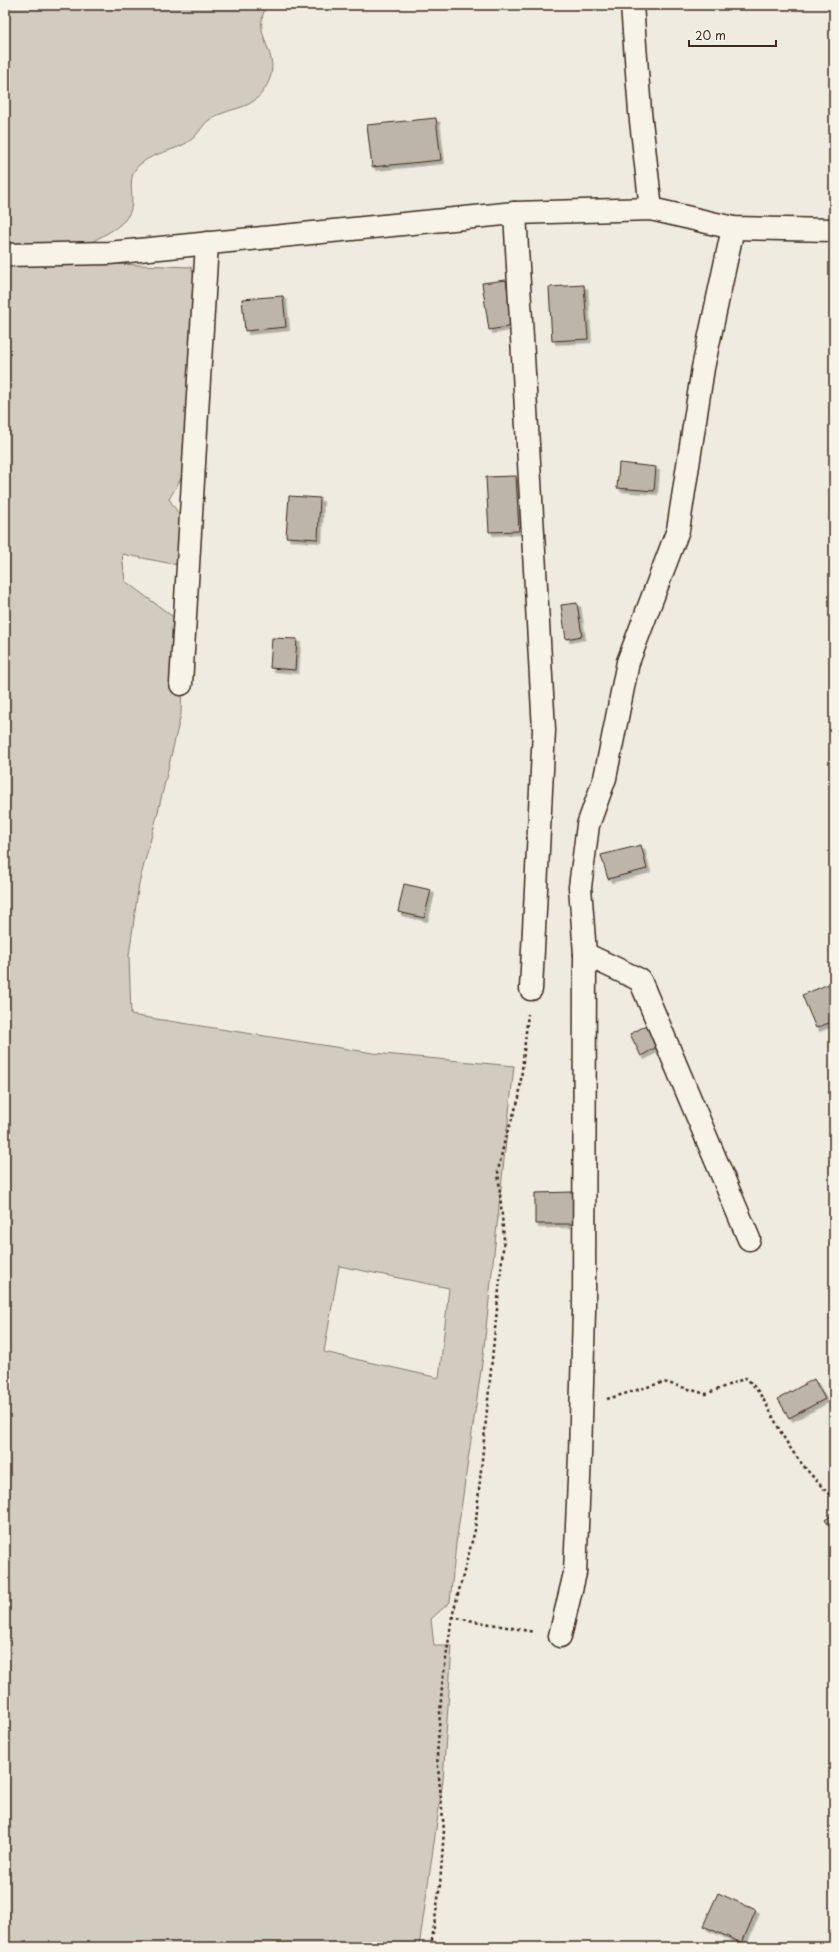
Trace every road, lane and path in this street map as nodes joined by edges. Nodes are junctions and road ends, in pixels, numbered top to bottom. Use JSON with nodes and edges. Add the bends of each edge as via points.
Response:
{"nodes":[{"id":1,"x":632,"y":5,"type":"edge"},
{"id":2,"x":650,"y":209,"type":"junction"},
{"id":3,"x":516,"y":213,"type":"junction"},
{"id":4,"x":733,"y":228,"type":"junction"},
{"id":5,"x":834,"y":230,"type":"edge"},
{"id":6,"x":208,"y":243,"type":"junction"},
{"id":7,"x":5,"y":255,"type":"edge"},
{"id":8,"x":181,"y":684,"type":"dead end"},
{"id":9,"x":585,"y":954,"type":"junction"},
{"id":10,"x":531,"y":988,"type":"joint"},
{"id":11,"x":749,"y":1239,"type":"dead end"},
{"id":12,"x":581,"y":1406,"type":"junction"},
{"id":13,"x":833,"y":1499,"type":"edge"},
{"id":14,"x":452,"y":1617,"type":"junction"},
{"id":15,"x":560,"y":1636,"type":"joint"},
{"id":16,"x":431,"y":1947,"type":"edge"}],
"edges":[{"from":1,"to":2,"type":"street"},
{"from":2,"to":3,"type":"street"},
{"from":2,"to":4,"type":"street"},
{"from":3,"to":6,"type":"street"},
{"from":3,"to":10,"type":"street","via":[[544,730]]},
{"from":4,"to":5,"type":"street"},
{"from":4,"to":9,"type":"street","via":[[703,368],[678,530],[628,662],[605,778],[588,826],[580,886]]},
{"from":6,"to":7,"type":"street","via":[[109,253]]},
{"from":6,"to":8,"type":"street"},
{"from":9,"to":11,"type":"street","via":[[640,980]]},
{"from":9,"to":12,"type":"street","via":[[584,1304]]},
{"from":10,"to":14,"type":"path","via":[[519,1098],[505,1139],[498,1171],[504,1240],[475,1530]]},
{"from":12,"to":13,"type":"path","via":[[664,1382],[706,1394],[746,1378],[765,1402],[786,1442],[804,1468]]},
{"from":12,"to":15,"type":"street","via":[[574,1573]]},
{"from":14,"to":15,"type":"path"},
{"from":14,"to":16,"type":"path","via":[[442,1686],[437,1756],[444,1830],[440,1885]]}]}
